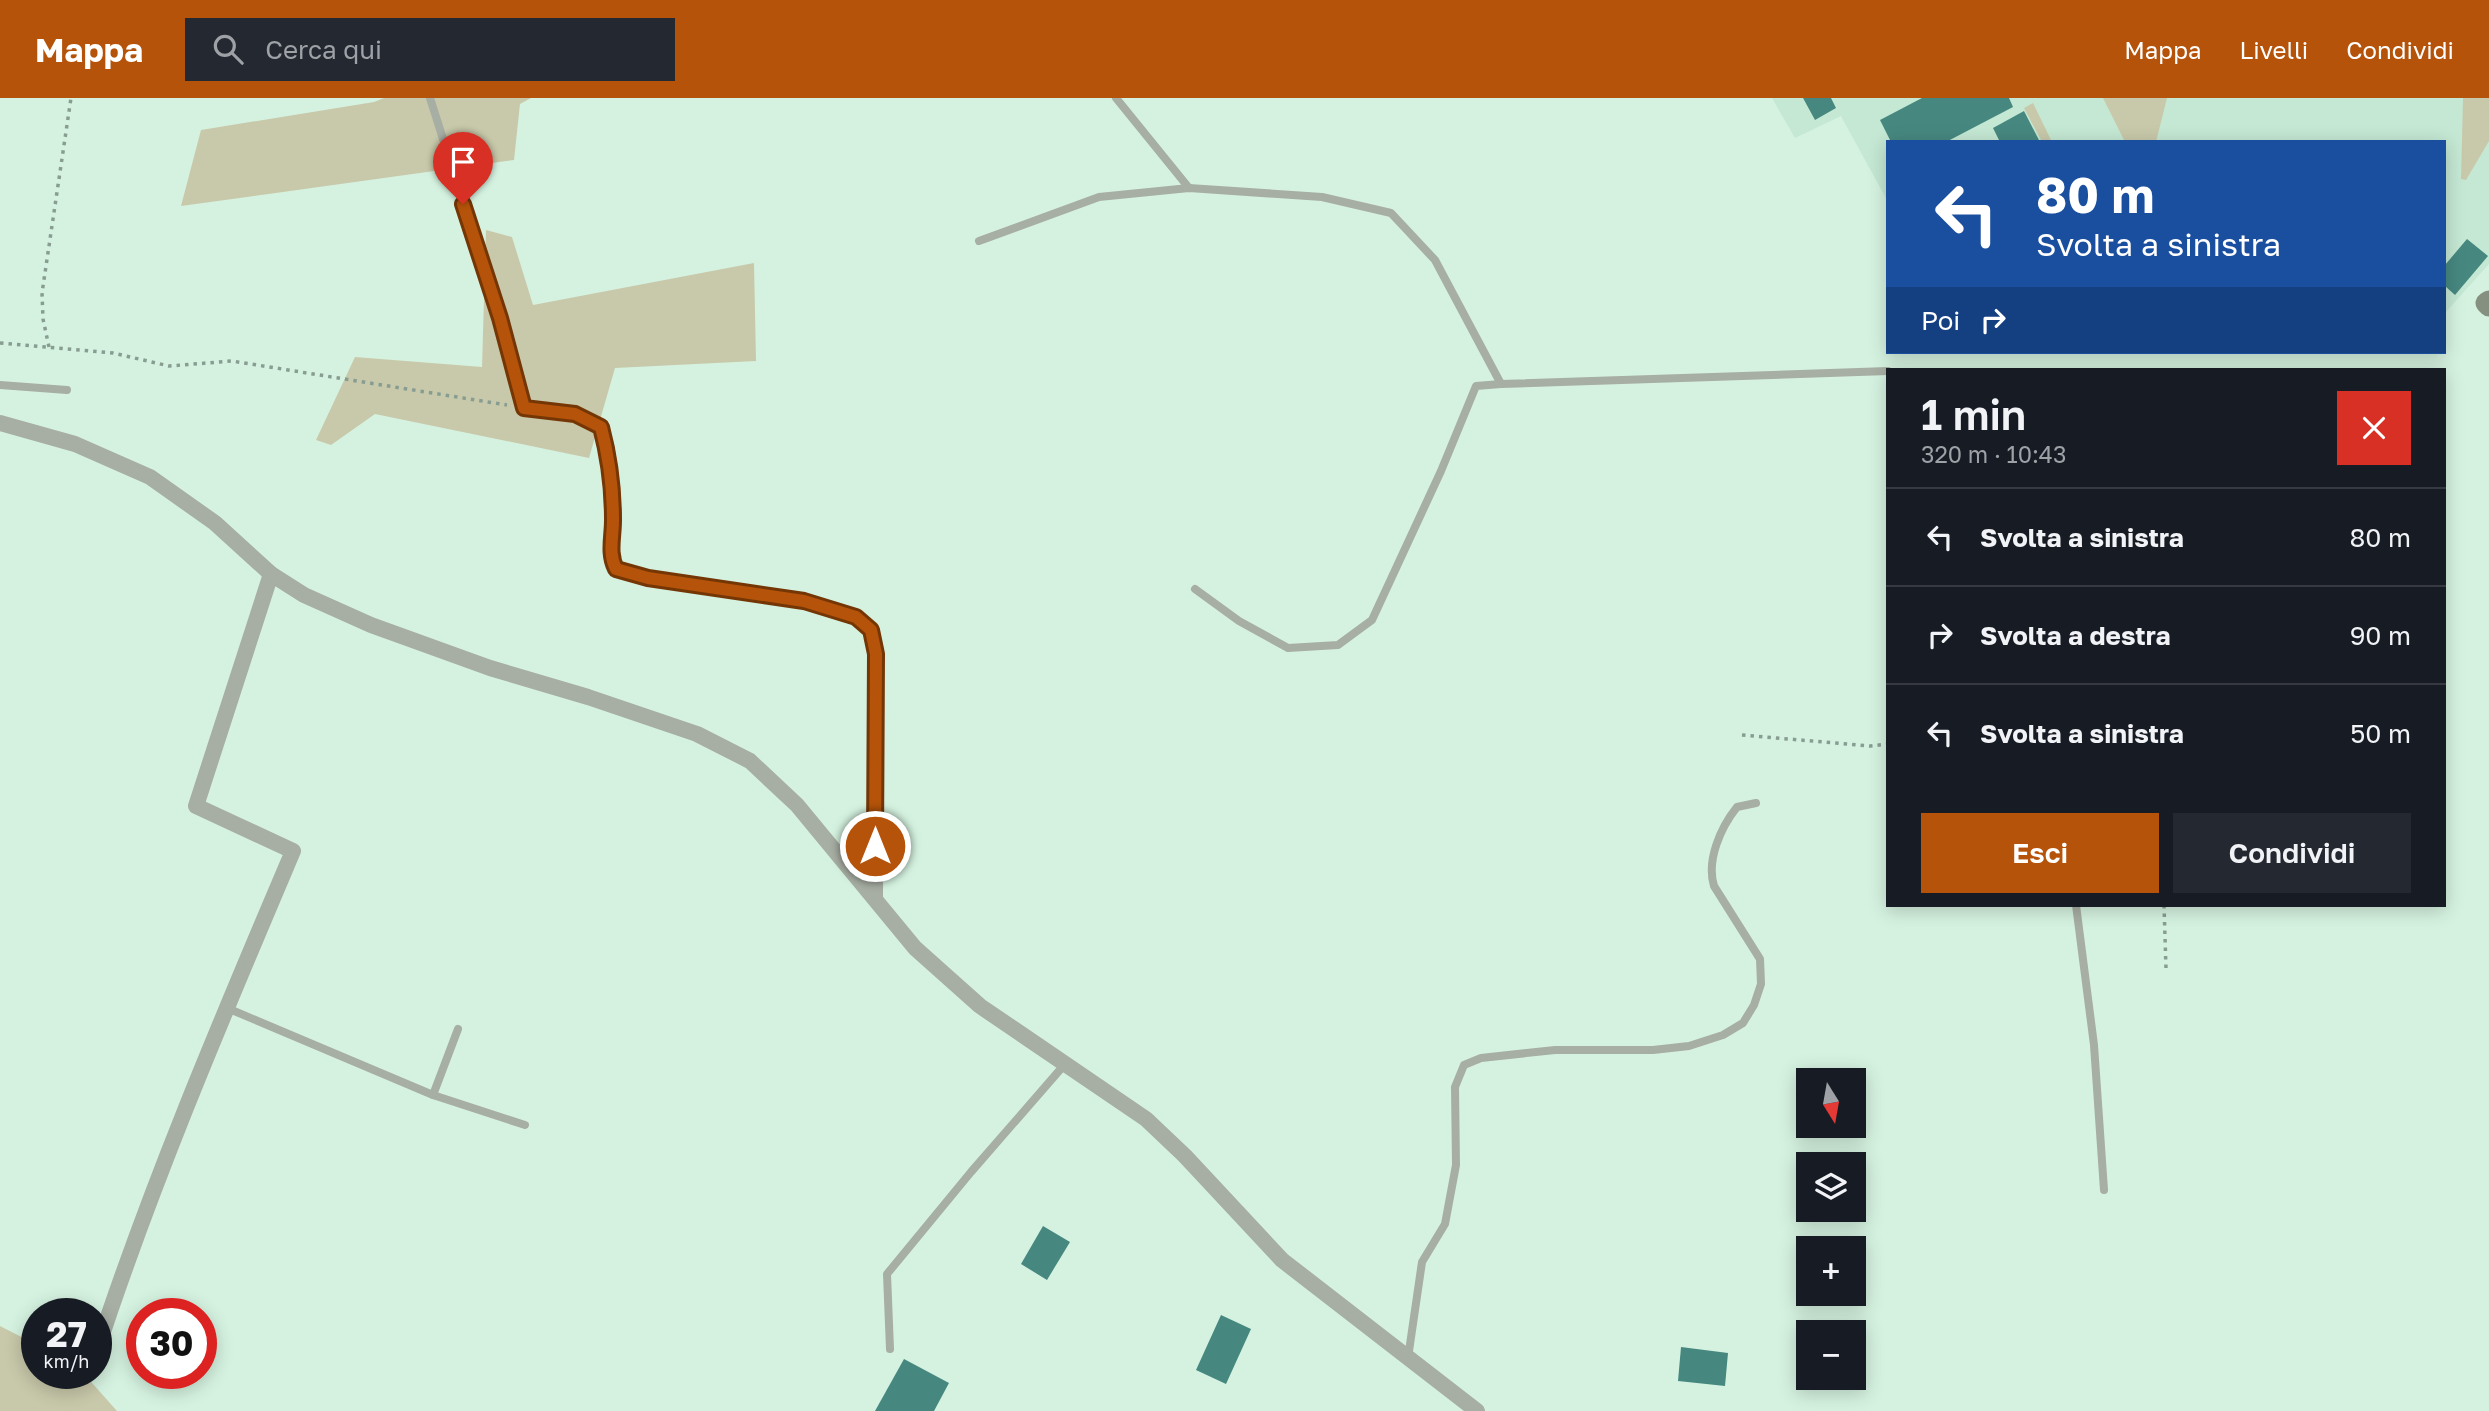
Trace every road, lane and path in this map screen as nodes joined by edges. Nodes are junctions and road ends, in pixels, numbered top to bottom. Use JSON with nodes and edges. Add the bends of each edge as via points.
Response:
{"nodes":[{"id":1,"x":71,"y":98,"type":"edge"},
{"id":2,"x":430,"y":98,"type":"edge"},
{"id":3,"x":1116,"y":98,"type":"edge"},
{"id":4,"x":1189,"y":188,"type":"junction"},
{"id":5,"x":979,"y":241,"type":"dead end"},
{"id":6,"x":0,"y":343,"type":"edge"},
{"id":7,"x":50,"y":347,"type":"junction"},
{"id":8,"x":1886,"y":371,"type":"edge"},
{"id":9,"x":1502,"y":384,"type":"junction"},
{"id":10,"x":0,"y":385,"type":"edge"},
{"id":11,"x":67,"y":390,"type":"dead end"},
{"id":12,"x":524,"y":408,"type":"junction"},
{"id":13,"x":0,"y":423,"type":"edge"},
{"id":14,"x":271,"y":574,"type":"junction"},
{"id":15,"x":1195,"y":589,"type":"dead end"},
{"id":16,"x":1742,"y":735,"type":"dead end"},
{"id":17,"x":1886,"y":744,"type":"edge"},
{"id":18,"x":1756,"y":803,"type":"dead end"},
{"id":19,"x":875,"y":898,"type":"junction"},
{"id":20,"x":2076,"y":907,"type":"edge"},
{"id":21,"x":2164,"y":907,"type":"edge"},
{"id":22,"x":2166,"y":969,"type":"dead end"},
{"id":23,"x":227,"y":1007,"type":"junction"},
{"id":24,"x":458,"y":1029,"type":"dead end"},
{"id":25,"x":1066,"y":1064,"type":"junction"},
{"id":26,"x":433,"y":1095,"type":"junction"},
{"id":27,"x":525,"y":1125,"type":"dead end"},
{"id":28,"x":2104,"y":1190,"type":"dead end"},
{"id":29,"x":112,"y":1303,"type":"edge"},
{"id":30,"x":890,"y":1349,"type":"dead end"},
{"id":31,"x":1408,"y":1358,"type":"junction"},
{"id":32,"x":1477,"y":1411,"type":"edge"}],
"edges":[{"from":1,"to":7,"type":"path","via":[[42,293]]},
{"from":2,"to":12,"type":"lane"},
{"from":3,"to":4,"type":"lane"},
{"from":4,"to":5,"type":"lane","via":[[1099,197]]},
{"from":4,"to":9,"type":"lane","via":[[1322,197],[1391,213],[1435,260]]},
{"from":6,"to":7,"type":"path"},
{"from":7,"to":12,"type":"path","via":[[113,353],[169,366],[232,361]]},
{"from":8,"to":9,"type":"lane"},
{"from":9,"to":15,"type":"lane","via":[[1476,386],[1373,620],[1338,645],[1288,648]]},
{"from":10,"to":11,"type":"lane"},
{"from":12,"to":19,"type":"street","via":[[575,414],[601,427],[608,450],[611,558],[616,569],[648,578],[804,601],[856,617],[871,630],[876,654]]},
{"from":13,"to":14,"type":"street","via":[[75,444],[150,477],[215,523]]},
{"from":14,"to":19,"type":"street","via":[[304,595],[371,625],[697,734],[750,761],[797,805]]},
{"from":14,"to":23,"type":"street","via":[[196,806],[293,851]]},
{"from":16,"to":17,"type":"path"},
{"from":18,"to":31,"type":"lane","via":[[1737,807],[1724,824],[1710,873],[1760,959],[1761,984],[1743,1023],[1689,1046],[1555,1050],[1481,1058],[1464,1065],[1455,1087],[1456,1165],[1445,1224],[1422,1262]]},
{"from":19,"to":25,"type":"street","via":[[915,948],[980,1006]]},
{"from":20,"to":28,"type":"lane","via":[[2094,1045]]},
{"from":21,"to":22,"type":"path"},
{"from":23,"to":26,"type":"lane"},
{"from":23,"to":29,"type":"street"},
{"from":24,"to":26,"type":"lane"},
{"from":25,"to":30,"type":"lane","via":[[887,1274]]},
{"from":25,"to":31,"type":"street","via":[[1146,1119],[1282,1260]]},
{"from":26,"to":27,"type":"lane"},
{"from":31,"to":32,"type":"street"}]}
